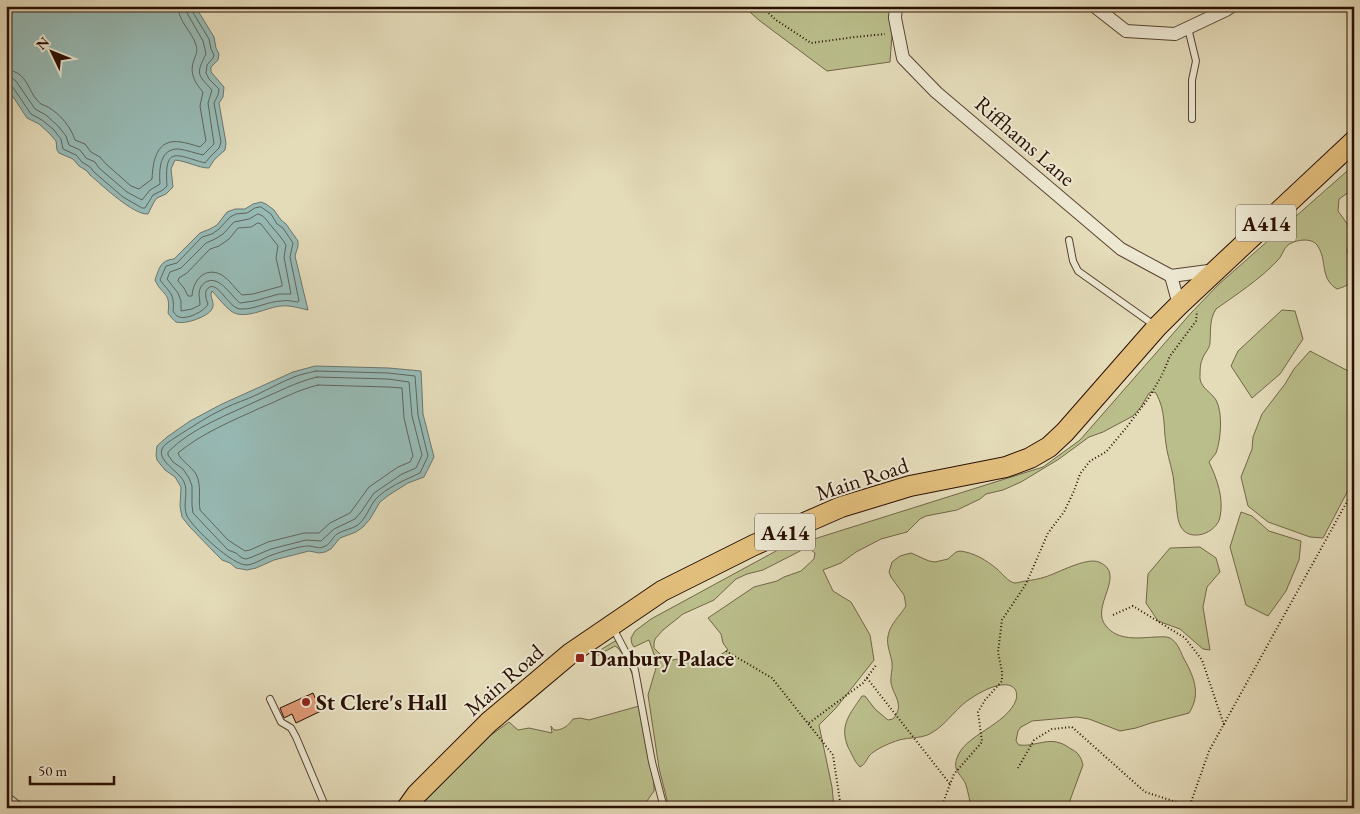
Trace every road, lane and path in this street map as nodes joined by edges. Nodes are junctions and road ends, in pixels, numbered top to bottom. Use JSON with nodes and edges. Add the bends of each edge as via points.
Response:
{"nodes":[{"id":1,"x":760,"y":6,"type":"edge"},
{"id":2,"x":896,"y":6,"type":"edge"},
{"id":3,"x":1094,"y":6,"type":"edge"},
{"id":4,"x":1232,"y":6,"type":"edge"},
{"id":5,"x":1188,"y":28,"type":"junction"},
{"id":6,"x":898,"y":33,"type":"junction"},
{"id":7,"x":1192,"y":119,"type":"dead end"},
{"id":8,"x":1354,"y":141,"type":"edge"},
{"id":9,"x":1069,"y":240,"type":"dead end"},
{"id":10,"x":1216,"y":270,"type":"junction"},
{"id":11,"x":1171,"y":276,"type":"junction"},
{"id":12,"x":1187,"y":298,"type":"junction"},
{"id":13,"x":1157,"y":327,"type":"junction"},
{"id":14,"x":1354,"y":488,"type":"edge"},
{"id":15,"x":1113,"y":615,"type":"dead end"},
{"id":16,"x":611,"y":625,"type":"junction"},
{"id":17,"x":6,"y":632,"type":"edge"},
{"id":18,"x":6,"y":647,"type":"edge"},
{"id":19,"x":726,"y":652,"type":"dead end"},
{"id":20,"x":877,"y":664,"type":"dead end"},
{"id":21,"x":867,"y":678,"type":"junction"},
{"id":22,"x":270,"y":699,"type":"dead end"},
{"id":23,"x":809,"y":723,"type":"junction"},
{"id":24,"x":1224,"y":725,"type":"junction"},
{"id":25,"x":1018,"y":768,"type":"dead end"},
{"id":26,"x":950,"y":784,"type":"junction"},
{"id":27,"x":6,"y":795,"type":"edge"},
{"id":28,"x":1189,"y":807,"type":"edge"},
{"id":29,"x":22,"y":808,"type":"edge"},
{"id":30,"x":326,"y":808,"type":"edge"},
{"id":31,"x":407,"y":808,"type":"edge"},
{"id":32,"x":664,"y":808,"type":"edge"},
{"id":33,"x":841,"y":808,"type":"edge"},
{"id":34,"x":941,"y":808,"type":"edge"}],
"edges":[{"from":1,"to":6,"type":"path","via":[[811,43]]},
{"from":2,"to":6,"type":"street","name":"Riffhams Lane","via":[[894,18]]},
{"from":3,"to":5,"type":"street","via":[[1126,31],[1175,34]]},
{"from":4,"to":5,"type":"street"},
{"from":5,"to":7,"type":"lane","via":[[1196,61],[1192,80]]},
{"from":6,"to":11,"type":"street","name":"Riffhams Lane","via":[[903,58],[936,92],[1121,249]]},
{"from":8,"to":10,"type":"main road","number":"A414"},
{"from":9,"to":13,"type":"lane","via":[[1078,271]]},
{"from":10,"to":11,"type":"street"},
{"from":10,"to":12,"type":"main road","number":"A414"},
{"from":11,"to":12,"type":"street"},
{"from":12,"to":13,"type":"main road","name":"Main Road","number":"A414"},
{"from":12,"to":26,"type":"path","via":[[1198,299],[1196,321],[1170,356],[1148,399],[1106,452],[1090,461],[1080,474],[1064,512],[1048,533],[1026,584],[1002,620],[998,652],[1002,681],[978,712],[982,742],[954,774]]},
{"from":13,"to":16,"type":"main road","name":"Main Road","number":"A414","via":[[1065,432],[1030,458],[910,486],[840,507],[662,591]]},
{"from":14,"to":24,"type":"path"},
{"from":15,"to":24,"type":"path","via":[[1133,606],[1185,638],[1202,660]]},
{"from":16,"to":31,"type":"main road","name":"Main Road","number":"A414","via":[[571,653],[489,722]]},
{"from":16,"to":32,"type":"lane","via":[[636,670],[652,762]]},
{"from":17,"to":18,"type":"lane"},
{"from":19,"to":23,"type":"path","via":[[772,678]]},
{"from":20,"to":21,"type":"path"},
{"from":21,"to":23,"type":"path"},
{"from":21,"to":26,"type":"path"},
{"from":22,"to":30,"type":"lane","via":[[281,722],[292,728]]},
{"from":23,"to":33,"type":"path","via":[[833,755]]},
{"from":24,"to":28,"type":"path","via":[[1209,751]]},
{"from":25,"to":28,"type":"path","via":[[1034,740],[1052,729],[1072,727],[1145,792]]},
{"from":26,"to":34,"type":"path"},
{"from":27,"to":29,"type":"lane"}]}
